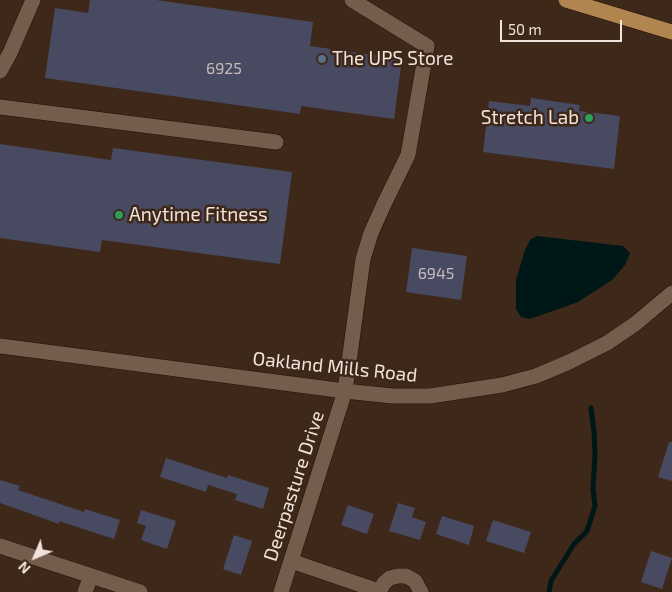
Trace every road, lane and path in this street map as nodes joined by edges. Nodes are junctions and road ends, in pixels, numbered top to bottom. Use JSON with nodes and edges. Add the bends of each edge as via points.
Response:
{"nodes":[{"id":1,"x":33,"y":0,"type":"edge"},
{"id":2,"x":352,"y":0,"type":"edge"},
{"id":3,"x":566,"y":0,"type":"edge"},
{"id":4,"x":672,"y":32,"type":"edge"},
{"id":5,"x":0,"y":71,"type":"edge"},
{"id":6,"x":0,"y":107,"type":"edge"},
{"id":7,"x":276,"y":142,"type":"dead end"},
{"id":8,"x":672,"y":293,"type":"edge"},
{"id":9,"x":0,"y":346,"type":"edge"},
{"id":10,"x":345,"y":391,"type":"junction"},
{"id":11,"x":0,"y":546,"type":"edge"},
{"id":12,"x":291,"y":561,"type":"junction"},
{"id":13,"x":91,"y":576,"type":"junction"},
{"id":14,"x":85,"y":592,"type":"edge"},
{"id":15,"x":140,"y":592,"type":"edge"},
{"id":16,"x":281,"y":592,"type":"edge"},
{"id":17,"x":379,"y":592,"type":"edge"},
{"id":18,"x":421,"y":592,"type":"edge"}],
"edges":[{"from":1,"to":5,"type":"street"},
{"from":2,"to":10,"type":"street","name":"Deerpasture Drive","via":[[427,46],[408,155],[371,234],[363,259]]},
{"from":3,"to":4,"type":"main road"},
{"from":6,"to":7,"type":"street"},
{"from":8,"to":10,"type":"street","name":"Oakland Mills Road","via":[[607,343],[536,376],[430,396]]},
{"from":9,"to":10,"type":"street","name":"Oakland Mills Road"},
{"from":10,"to":12,"type":"street","name":"Deerpasture Drive"},
{"from":11,"to":13,"type":"street"},
{"from":12,"to":16,"type":"street","name":"Deerpasture Drive"},
{"from":12,"to":17,"type":"street"},
{"from":13,"to":14,"type":"street"},
{"from":13,"to":15,"type":"street"},
{"from":17,"to":18,"type":"street","via":[[390,578],[406,576],[415,581]]}]}
